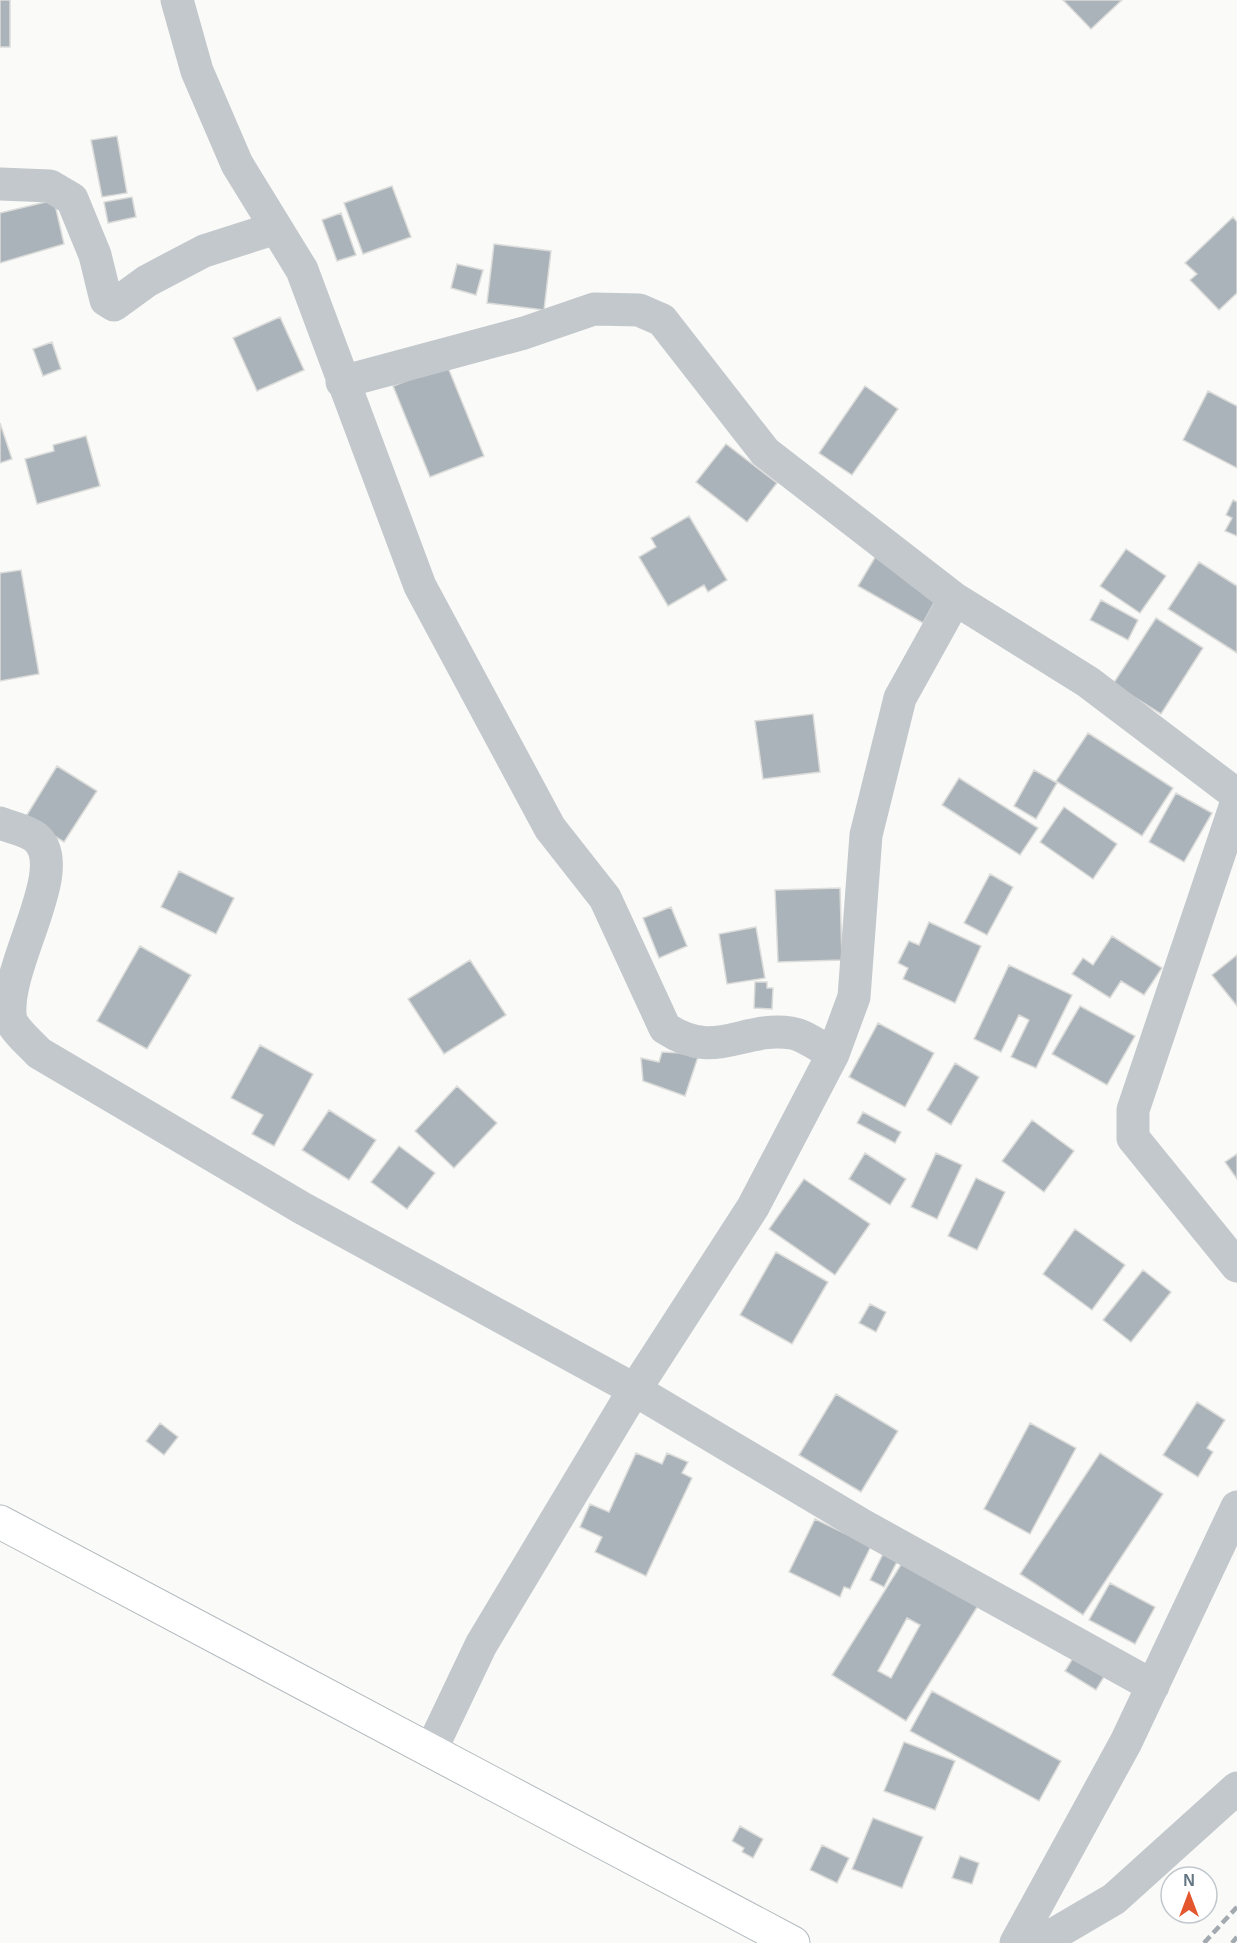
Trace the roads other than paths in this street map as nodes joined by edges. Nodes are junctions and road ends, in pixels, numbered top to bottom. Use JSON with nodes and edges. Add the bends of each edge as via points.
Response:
{"nodes":[{"id":1,"x":177,"y":0,"type":"edge"},
{"id":2,"x":0,"y":184,"type":"edge"},
{"id":3,"x":276,"y":228,"type":"junction"},
{"id":4,"x":342,"y":382,"type":"junction"},
{"id":5,"x":955,"y":599,"type":"junction"},
{"id":6,"x":1237,"y":795,"type":"edge"},
{"id":7,"x":1237,"y":801,"type":"edge"},
{"id":8,"x":0,"y":823,"type":"edge"},
{"id":9,"x":833,"y":1054,"type":"junction"},
{"id":10,"x":1237,"y":1266,"type":"edge"},
{"id":11,"x":635,"y":1390,"type":"junction"},
{"id":12,"x":1237,"y":1507,"type":"edge"},
{"id":13,"x":0,"y":1522,"type":"edge"},
{"id":14,"x":1153,"y":1686,"type":"junction"},
{"id":15,"x":431,"y":1750,"type":"junction"},
{"id":16,"x":1237,"y":1788,"type":"edge"},
{"id":17,"x":793,"y":1943,"type":"edge"},
{"id":18,"x":1016,"y":1943,"type":"edge"},
{"id":19,"x":1039,"y":1943,"type":"edge"}],
"edges":[{"from":1,"to":3,"type":"street","via":[[197,71],[237,164]]},
{"from":2,"to":3,"type":"street","via":[[50,186],[72,200],[95,255],[106,300],[114,305],[147,281],[204,251]]},
{"from":3,"to":4,"type":"street","via":[[302,270]]},
{"from":4,"to":5,"type":"street","via":[[524,333],[594,309],[639,310],[662,320],[765,452]]},
{"from":4,"to":9,"type":"street","via":[[420,586],[550,828],[605,898],[665,1028],[684,1040],[715,1044],[768,1032],[794,1033]]},
{"from":5,"to":6,"type":"street","via":[[1088,681]]},
{"from":5,"to":9,"type":"street","via":[[900,698],[866,834],[854,997]]},
{"from":7,"to":10,"type":"street","via":[[1133,1110],[1133,1138]]},
{"from":8,"to":11,"type":"street","via":[[35,837],[45,854],[45,877],[15,953],[7,1000],[12,1022],[39,1053],[302,1208]]},
{"from":9,"to":11,"type":"street","via":[[753,1207]]},
{"from":11,"to":14,"type":"street","via":[[862,1525]]},
{"from":11,"to":15,"type":"street","via":[[481,1645]]},
{"from":12,"to":14,"type":"street"},
{"from":13,"to":15,"type":"main road"},
{"from":14,"to":18,"type":"street"},
{"from":15,"to":17,"type":"main road"},
{"from":16,"to":19,"type":"street","via":[[1114,1899]]}]}
